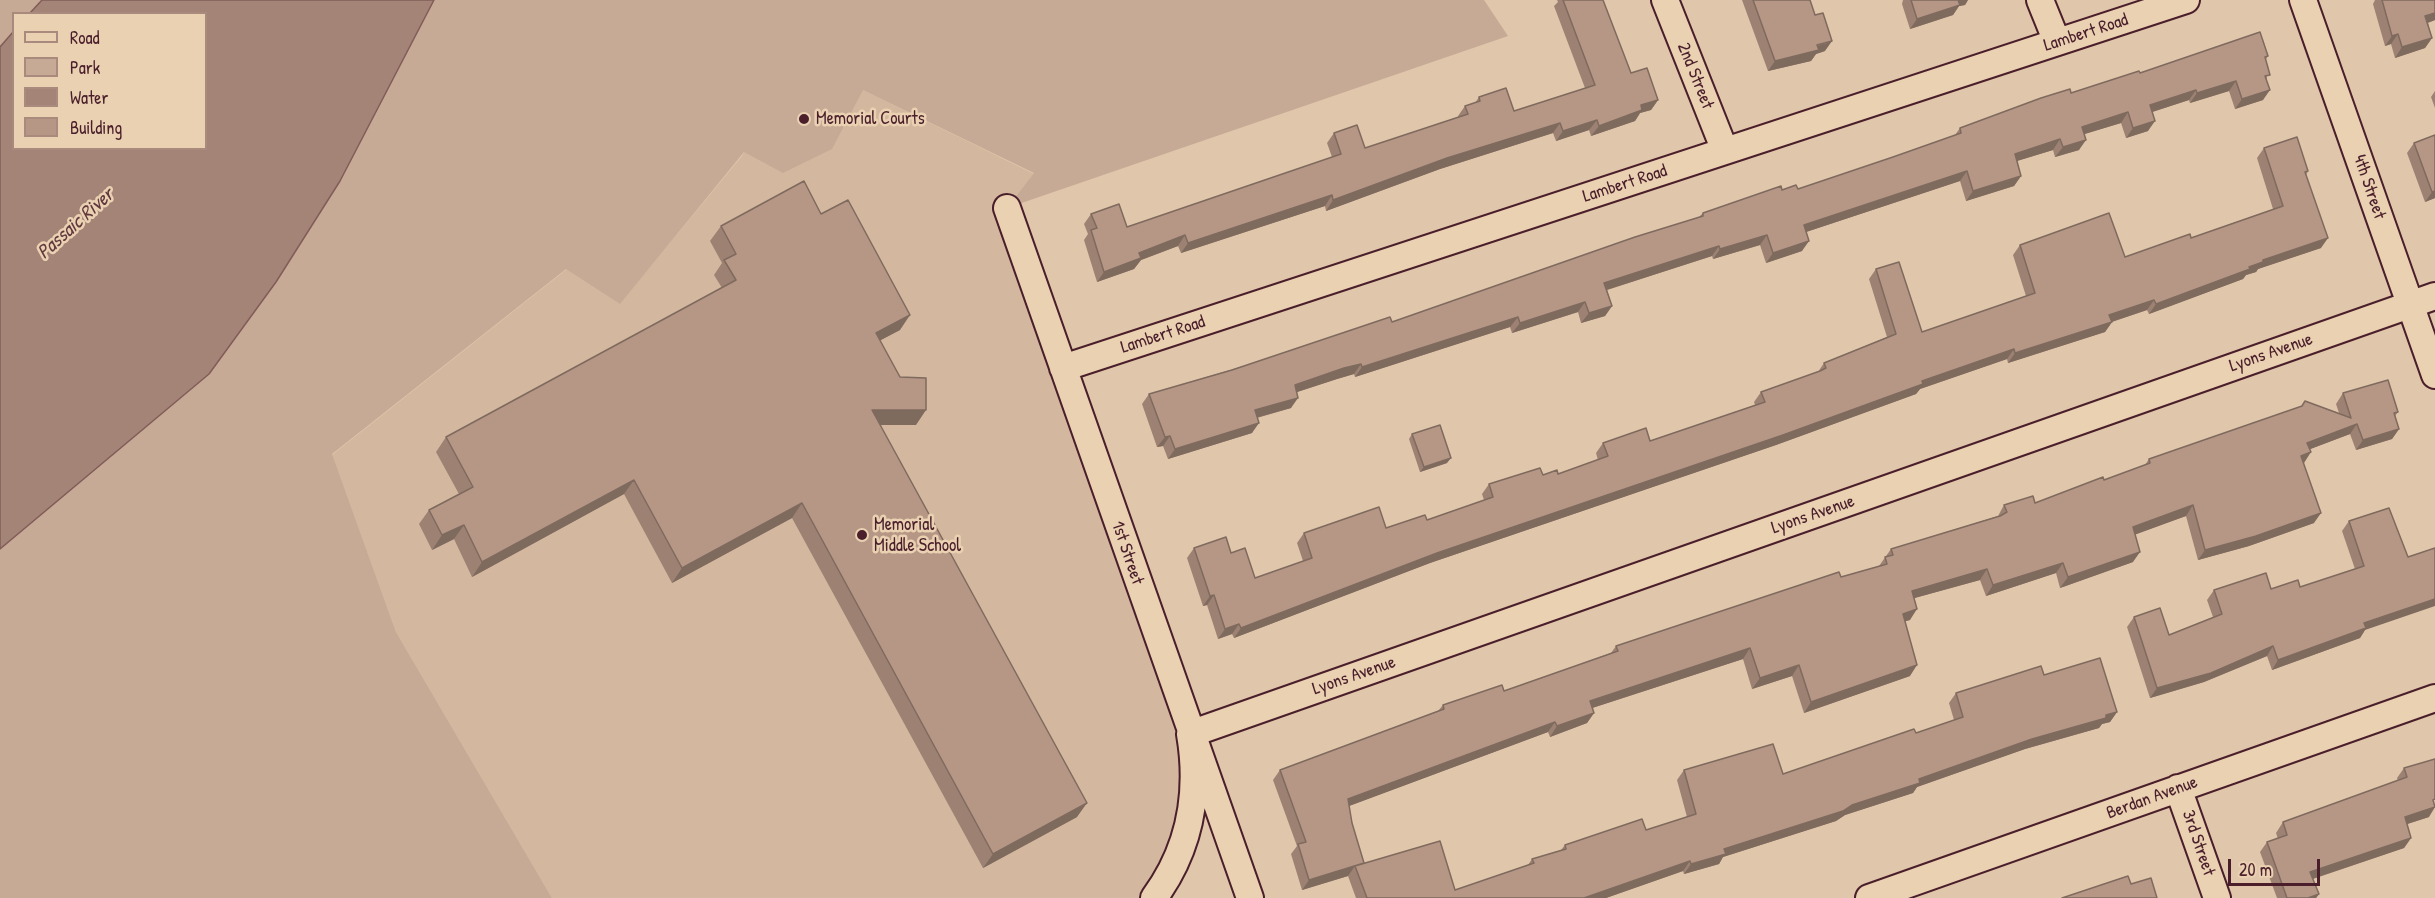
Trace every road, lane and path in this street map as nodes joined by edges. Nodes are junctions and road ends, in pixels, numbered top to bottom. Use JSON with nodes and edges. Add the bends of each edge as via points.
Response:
{"nodes":[{"id":1,"x":1665,"y":0,"type":"edge"},
{"id":2,"x":2040,"y":0,"type":"edge"},
{"id":3,"x":2186,"y":0,"type":"edge"},
{"id":4,"x":2303,"y":0,"type":"edge"},
{"id":5,"x":2057,"y":42,"type":"junction"},
{"id":6,"x":1725,"y":151,"type":"junction"},
{"id":7,"x":1007,"y":208,"type":"dead end"},
{"id":8,"x":2435,"y":296,"type":"edge"},
{"id":9,"x":2410,"y":305,"type":"junction"},
{"id":10,"x":1063,"y":368,"type":"junction"},
{"id":11,"x":2435,"y":375,"type":"edge"},
{"id":12,"x":2435,"y":698,"type":"edge"},
{"id":13,"x":1190,"y":734,"type":"junction"},
{"id":14,"x":2178,"y":788,"type":"junction"},
{"id":15,"x":1154,"y":898,"type":"edge"},
{"id":16,"x":1250,"y":898,"type":"edge"},
{"id":17,"x":1869,"y":898,"type":"edge"},
{"id":18,"x":2217,"y":898,"type":"edge"}],
"edges":[{"from":1,"to":6,"type":"street","name":"2nd Street"},
{"from":2,"to":5,"type":"street"},
{"from":3,"to":5,"type":"street","name":"Lambert Road"},
{"from":4,"to":9,"type":"street","name":"4th Street"},
{"from":5,"to":6,"type":"street","name":"Lambert Road"},
{"from":6,"to":10,"type":"street","name":"Lambert Road"},
{"from":7,"to":10,"type":"street","name":"1st Street"},
{"from":8,"to":9,"type":"street","name":"Lyons Avenue"},
{"from":9,"to":11,"type":"street","name":"4th Street"},
{"from":9,"to":13,"type":"street","name":"Lyons Avenue"},
{"from":10,"to":13,"type":"street","name":"1st Street"},
{"from":12,"to":14,"type":"street","name":"Berdan Avenue"},
{"from":13,"to":15,"type":"street","via":[[1195,772],[1187,832],[1174,865]]},
{"from":13,"to":16,"type":"street","name":"1st Street"},
{"from":14,"to":17,"type":"street","name":"Berdan Avenue"},
{"from":14,"to":18,"type":"street","name":"3rd Street"}]}
